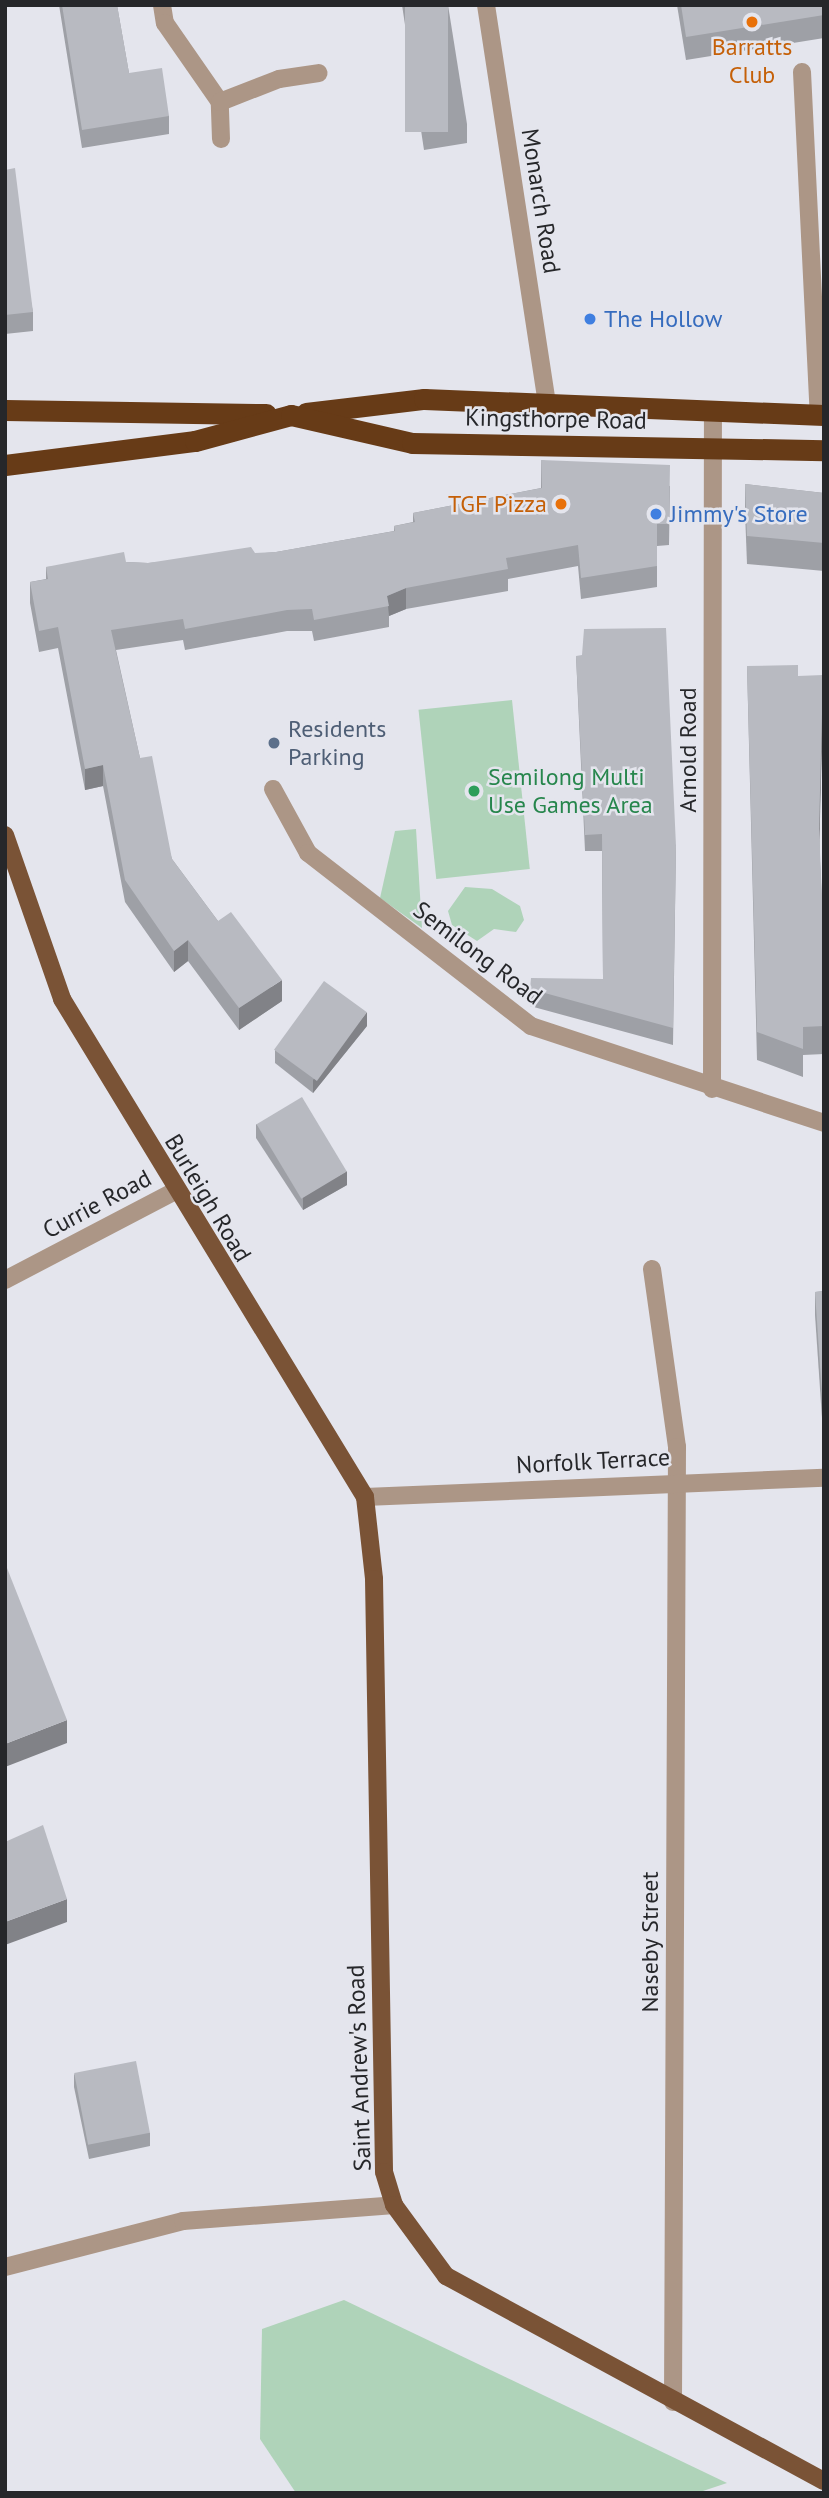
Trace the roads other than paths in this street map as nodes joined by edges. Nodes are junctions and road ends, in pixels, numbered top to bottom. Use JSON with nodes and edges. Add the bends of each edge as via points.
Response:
{"nodes":[{"id":1,"x":162,"y":5,"type":"edge"},
{"id":2,"x":486,"y":5,"type":"edge"},
{"id":3,"x":802,"y":72,"type":"dead end"},
{"id":4,"x":320,"y":73,"type":"dead end"},
{"id":5,"x":220,"y":102,"type":"junction"},
{"id":6,"x":221,"y":139,"type":"dead end"},
{"id":7,"x":547,"y":404,"type":"junction"},
{"id":8,"x":5,"y":410,"type":"edge"},
{"id":9,"x":713,"y":411,"type":"junction"},
{"id":10,"x":291,"y":415,"type":"junction"},
{"id":11,"x":821,"y":415,"type":"edge"},
{"id":12,"x":713,"y":446,"type":"junction"},
{"id":13,"x":824,"y":450,"type":"edge"},
{"id":14,"x":5,"y":466,"type":"edge"},
{"id":15,"x":273,"y":789,"type":"dead end"},
{"id":16,"x":5,"y":835,"type":"edge"},
{"id":17,"x":712,"y":1089,"type":"junction"},
{"id":18,"x":824,"y":1122,"type":"edge"},
{"id":19,"x":175,"y":1191,"type":"junction"},
{"id":20,"x":652,"y":1269,"type":"dead end"},
{"id":21,"x":5,"y":1280,"type":"edge"},
{"id":22,"x":824,"y":1478,"type":"edge"},
{"id":23,"x":675,"y":1481,"type":"junction"},
{"id":24,"x":365,"y":1497,"type":"junction"},
{"id":25,"x":374,"y":1579,"type":"joint"},
{"id":26,"x":394,"y":2205,"type":"junction"},
{"id":27,"x":5,"y":2267,"type":"edge"},
{"id":28,"x":673,"y":2402,"type":"junction"},
{"id":29,"x":824,"y":2481,"type":"edge"}],
"edges":[{"from":1,"to":5,"type":"street","via":[[165,23]]},
{"from":2,"to":7,"type":"street","name":"Monarch Road"},
{"from":3,"to":11,"type":"street"},
{"from":4,"to":5,"type":"street","via":[[279,79]]},
{"from":5,"to":6,"type":"street"},
{"from":7,"to":9,"type":"highway","name":"Kingsthorpe Road"},
{"from":7,"to":10,"type":"highway","name":"Kingsthorpe Road","via":[[424,399]]},
{"from":8,"to":10,"type":"highway","name":"Kingsthorpe Road"},
{"from":9,"to":11,"type":"highway","name":"Kingsthorpe Road"},
{"from":9,"to":12,"type":"street","name":"Arnold Road"},
{"from":10,"to":12,"type":"highway","name":"Kingsthorpe Road","via":[[412,443]]},
{"from":10,"to":14,"type":"highway","name":"Kingsthorpe Road","via":[[195,441]]},
{"from":12,"to":13,"type":"highway","name":"Kingsthorpe Road"},
{"from":12,"to":17,"type":"street","name":"Arnold Road"},
{"from":15,"to":17,"type":"street","name":"Semilong Road","via":[[308,853],[531,1026]]},
{"from":16,"to":19,"type":"main road","name":"Burleigh Road","via":[[62,999]]},
{"from":17,"to":18,"type":"street","name":"Semilong Road"},
{"from":19,"to":21,"type":"street","name":"Currie Road"},
{"from":19,"to":24,"type":"main road","name":"Burleigh Road"},
{"from":20,"to":23,"type":"street","name":"Naseby Street","via":[[677,1447]]},
{"from":22,"to":23,"type":"street","name":"Norfolk Terrace"},
{"from":23,"to":24,"type":"street","name":"Norfolk Terrace"},
{"from":23,"to":28,"type":"street","name":"Naseby Street"},
{"from":24,"to":25,"type":"main road","name":"Burleigh Road"},
{"from":25,"to":26,"type":"main road","name":"Saint Andrew's Road","via":[[384,2172]]},
{"from":26,"to":27,"type":"street","via":[[183,2221]]},
{"from":26,"to":28,"type":"main road","name":"Saint Andrew's Road","via":[[446,2276]]},
{"from":28,"to":29,"type":"main road","name":"Saint Andrew's Road"}]}
